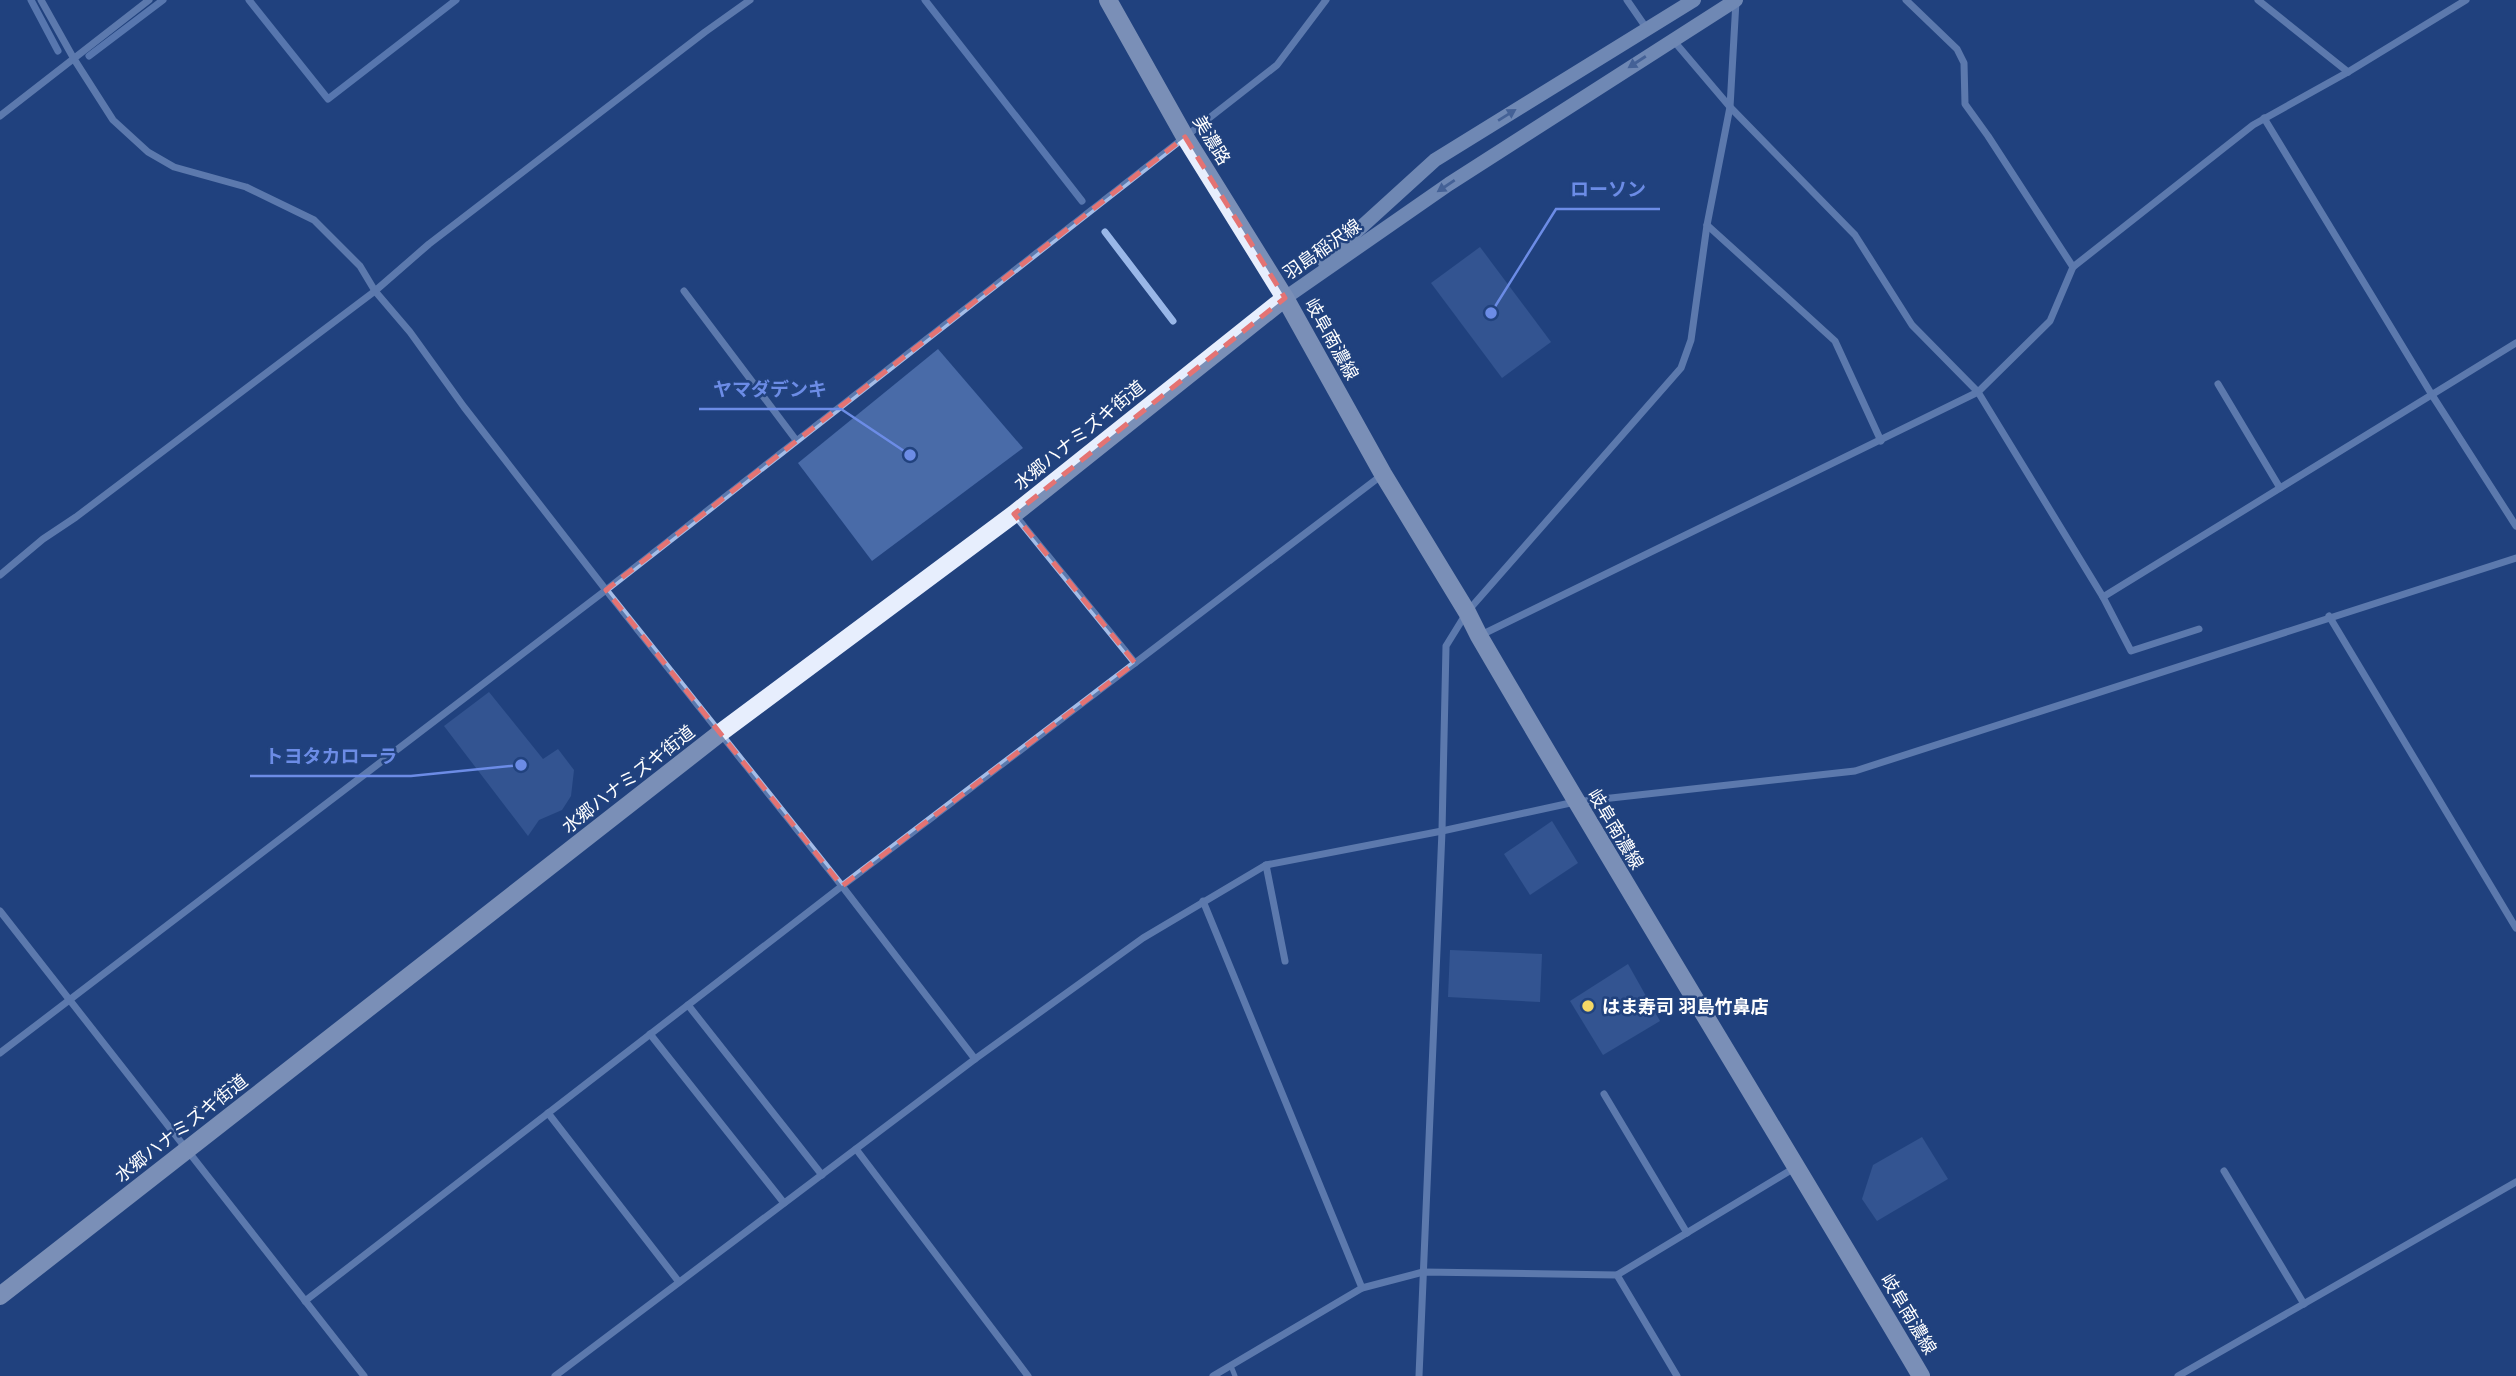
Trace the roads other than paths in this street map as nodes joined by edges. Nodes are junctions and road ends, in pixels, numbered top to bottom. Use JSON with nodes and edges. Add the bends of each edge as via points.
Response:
{"nodes":[{"id":1,"x":41,"y":0,"type":"edge"},
{"id":2,"x":149,"y":0,"type":"edge"},
{"id":3,"x":750,"y":0,"type":"edge"},
{"id":4,"x":1108,"y":0,"type":"edge"},
{"id":5,"x":1326,"y":0,"type":"edge"},
{"id":6,"x":1627,"y":0,"type":"edge"},
{"id":7,"x":1694,"y":0,"type":"edge"},
{"id":8,"x":1736,"y":0,"type":"edge"},
{"id":9,"x":1906,"y":0,"type":"edge"},
{"id":10,"x":2258,"y":0,"type":"edge"},
{"id":11,"x":2466,"y":0,"type":"edge"},
{"id":12,"x":1647,"y":29,"type":"junction"},
{"id":13,"x":1672,"y":40,"type":"junction"},
{"id":14,"x":74,"y":59,"type":"junction"},
{"id":15,"x":2348,"y":72,"type":"junction"},
{"id":16,"x":1730,"y":107,"type":"junction"},
{"id":17,"x":0,"y":116,"type":"edge"},
{"id":18,"x":2264,"y":118,"type":"junction"},
{"id":19,"x":1185,"y":137,"type":"junction"},
{"id":20,"x":1707,"y":225,"type":"junction"},
{"id":21,"x":2073,"y":267,"type":"junction"},
{"id":22,"x":375,"y":290,"type":"junction"},
{"id":23,"x":684,"y":291,"type":"dead end"},
{"id":24,"x":1285,"y":298,"type":"junction"},
{"id":25,"x":2516,"y":343,"type":"edge"},
{"id":26,"x":2218,"y":384,"type":"dead end"},
{"id":27,"x":1978,"y":392,"type":"junction"},
{"id":28,"x":2432,"y":395,"type":"junction"},
{"id":29,"x":796,"y":440,"type":"junction"},
{"id":30,"x":1881,"y":441,"type":"junction"},
{"id":31,"x":1383,"y":474,"type":"junction"},
{"id":32,"x":2280,"y":488,"type":"junction"},
{"id":33,"x":1014,"y":514,"type":"junction"},
{"id":34,"x":2516,"y":526,"type":"edge"},
{"id":35,"x":2516,"y":558,"type":"edge"},
{"id":36,"x":0,"y":575,"type":"edge"},
{"id":37,"x":606,"y":590,"type":"junction"},
{"id":38,"x":2103,"y":597,"type":"junction"},
{"id":39,"x":1467,"y":612,"type":"junction"},
{"id":40,"x":2329,"y":616,"type":"junction"},
{"id":41,"x":2199,"y":629,"type":"dead end"},
{"id":42,"x":1479,"y":636,"type":"junction"},
{"id":43,"x":1135,"y":663,"type":"junction"},
{"id":44,"x":720,"y":733,"type":"junction"},
{"id":45,"x":1576,"y":802,"type":"junction"},
{"id":46,"x":1442,"y":831,"type":"junction"},
{"id":47,"x":1266,"y":865,"type":"junction"},
{"id":48,"x":842,"y":886,"type":"junction"},
{"id":49,"x":1203,"y":901,"type":"junction"},
{"id":50,"x":0,"y":911,"type":"edge"},
{"id":51,"x":2516,"y":928,"type":"edge"},
{"id":52,"x":1285,"y":961,"type":"dead end"},
{"id":53,"x":69,"y":999,"type":"junction"},
{"id":54,"x":688,"y":1005,"type":"junction"},
{"id":55,"x":650,"y":1034,"type":"junction"},
{"id":56,"x":0,"y":1053,"type":"edge"},
{"id":57,"x":975,"y":1059,"type":"junction"},
{"id":58,"x":1604,"y":1094,"type":"dead end"},
{"id":59,"x":548,"y":1113,"type":"junction"},
{"id":60,"x":856,"y":1149,"type":"junction"},
{"id":61,"x":187,"y":1150,"type":"junction"},
{"id":62,"x":1797,"y":1167,"type":"junction"},
{"id":63,"x":2224,"y":1171,"type":"dead end"},
{"id":64,"x":822,"y":1175,"type":"junction"},
{"id":65,"x":2516,"y":1182,"type":"edge"},
{"id":66,"x":784,"y":1203,"type":"junction"},
{"id":67,"x":1687,"y":1233,"type":"junction"},
{"id":68,"x":1423,"y":1272,"type":"junction"},
{"id":69,"x":1617,"y":1275,"type":"junction"},
{"id":70,"x":679,"y":1282,"type":"junction"},
{"id":71,"x":1362,"y":1287,"type":"junction"},
{"id":72,"x":0,"y":1296,"type":"edge"},
{"id":73,"x":305,"y":1300,"type":"junction"},
{"id":74,"x":2304,"y":1304,"type":"junction"},
{"id":75,"x":1231,"y":1366,"type":"junction"},
{"id":76,"x":364,"y":1376,"type":"edge"},
{"id":77,"x":555,"y":1376,"type":"edge"},
{"id":78,"x":1028,"y":1376,"type":"edge"},
{"id":79,"x":1213,"y":1376,"type":"edge"},
{"id":80,"x":1235,"y":1376,"type":"edge"},
{"id":81,"x":1419,"y":1376,"type":"edge"},
{"id":82,"x":1677,"y":1376,"type":"edge"},
{"id":83,"x":1921,"y":1376,"type":"edge"},
{"id":84,"x":2178,"y":1376,"type":"edge"}],
"edges":[{"from":1,"to":14,"type":"street"},
{"from":2,"to":14,"type":"street"},
{"from":3,"to":22,"type":"street"},
{"from":4,"to":19,"type":"main road","name":"美濃路"},
{"from":5,"to":19,"type":"street","via":[[1278,65]]},
{"from":6,"to":12,"type":"street"},
{"from":7,"to":12,"type":"main road","name":"羽島稲沢線"},
{"from":8,"to":13,"type":"main road","name":"羽島稲沢線"},
{"from":8,"to":16,"type":"street"},
{"from":9,"to":21,"type":"street","via":[[1957,49],[1964,63],[1965,104]]},
{"from":10,"to":15,"type":"street"},
{"from":11,"to":15,"type":"street"},
{"from":24,"to":12,"type":"main road","name":"羽島稲沢線","one_way":true,"via":[[1435,160]]},
{"from":13,"to":16,"type":"street"},
{"from":13,"to":24,"type":"main road","name":"羽島稲沢線","one_way":true,"via":[[1449,184]]},
{"from":14,"to":17,"type":"street"},
{"from":14,"to":22,"type":"street","via":[[113,120],[148,152],[174,167],[246,187],[314,220],[360,265]]},
{"from":15,"to":18,"type":"street"},
{"from":16,"to":20,"type":"street"},
{"from":16,"to":27,"type":"street","via":[[1855,235],[1912,325]]},
{"from":18,"to":21,"type":"street"},
{"from":18,"to":28,"type":"street"},
{"from":19,"to":24,"type":"main road","name":"美濃路"},
{"from":19,"to":29,"type":"street"},
{"from":20,"to":30,"type":"street","via":[[1835,341]]},
{"from":20,"to":39,"type":"street","via":[[1691,340],[1681,368]]},
{"from":21,"to":27,"type":"street","via":[[2050,321]]},
{"from":22,"to":36,"type":"street"},
{"from":22,"to":37,"type":"street"},
{"from":23,"to":29,"type":"street"},
{"from":24,"to":31,"type":"main road","name":"岐阜南濃線"},
{"from":24,"to":33,"type":"main road","name":"水郷ハナミズキ街道"},
{"from":25,"to":28,"type":"street"},
{"from":26,"to":32,"type":"street"},
{"from":27,"to":30,"type":"street"},
{"from":27,"to":38,"type":"street"},
{"from":28,"to":32,"type":"street"},
{"from":28,"to":34,"type":"street"},
{"from":29,"to":37,"type":"street"},
{"from":30,"to":42,"type":"street"},
{"from":31,"to":39,"type":"main road","name":"岐阜南濃線"},
{"from":31,"to":43,"type":"street"},
{"from":32,"to":38,"type":"street"},
{"from":33,"to":43,"type":"street"},
{"from":33,"to":44,"type":"main road","name":"水郷ハナミズキ街道"},
{"from":35,"to":40,"type":"street"},
{"from":37,"to":44,"type":"street"},
{"from":37,"to":53,"type":"street"},
{"from":38,"to":41,"type":"street","via":[[2132,651]]},
{"from":39,"to":42,"type":"main road","name":"岐阜南濃線"},
{"from":39,"to":46,"type":"street","via":[[1446,646]]},
{"from":40,"to":45,"type":"street","via":[[1855,771]]},
{"from":40,"to":51,"type":"street"},
{"from":42,"to":45,"type":"main road","name":"岐阜南濃線"},
{"from":43,"to":48,"type":"street"},
{"from":44,"to":48,"type":"street"},
{"from":44,"to":61,"type":"main road","name":"水郷ハナミズキ街道"},
{"from":45,"to":46,"type":"street"},
{"from":45,"to":62,"type":"main road","name":"岐阜南濃線"},
{"from":46,"to":47,"type":"street"},
{"from":46,"to":68,"type":"street"},
{"from":47,"to":49,"type":"street"},
{"from":47,"to":52,"type":"street"},
{"from":48,"to":54,"type":"street"},
{"from":48,"to":57,"type":"street"},
{"from":49,"to":57,"type":"street","via":[[1143,938]]},
{"from":49,"to":71,"type":"street"},
{"from":50,"to":53,"type":"street"},
{"from":53,"to":56,"type":"street"},
{"from":53,"to":61,"type":"street"},
{"from":54,"to":55,"type":"street"},
{"from":54,"to":64,"type":"street"},
{"from":55,"to":59,"type":"street"},
{"from":55,"to":66,"type":"street"},
{"from":57,"to":60,"type":"street"},
{"from":58,"to":67,"type":"street"},
{"from":59,"to":70,"type":"street"},
{"from":59,"to":73,"type":"street"},
{"from":60,"to":64,"type":"street"},
{"from":60,"to":78,"type":"street"},
{"from":61,"to":72,"type":"main road","name":"水郷ハナミズキ街道"},
{"from":61,"to":73,"type":"street"},
{"from":62,"to":67,"type":"street"},
{"from":62,"to":83,"type":"main road","name":"岐阜南濃線"},
{"from":63,"to":74,"type":"street"},
{"from":64,"to":66,"type":"street"},
{"from":65,"to":74,"type":"street"},
{"from":66,"to":70,"type":"street"},
{"from":67,"to":69,"type":"street"},
{"from":68,"to":69,"type":"street"},
{"from":68,"to":71,"type":"street"},
{"from":68,"to":81,"type":"street"},
{"from":69,"to":82,"type":"street"},
{"from":70,"to":77,"type":"street"},
{"from":71,"to":75,"type":"street"},
{"from":73,"to":76,"type":"street"},
{"from":74,"to":84,"type":"street"},
{"from":75,"to":79,"type":"street"},
{"from":75,"to":80,"type":"lane"}]}
